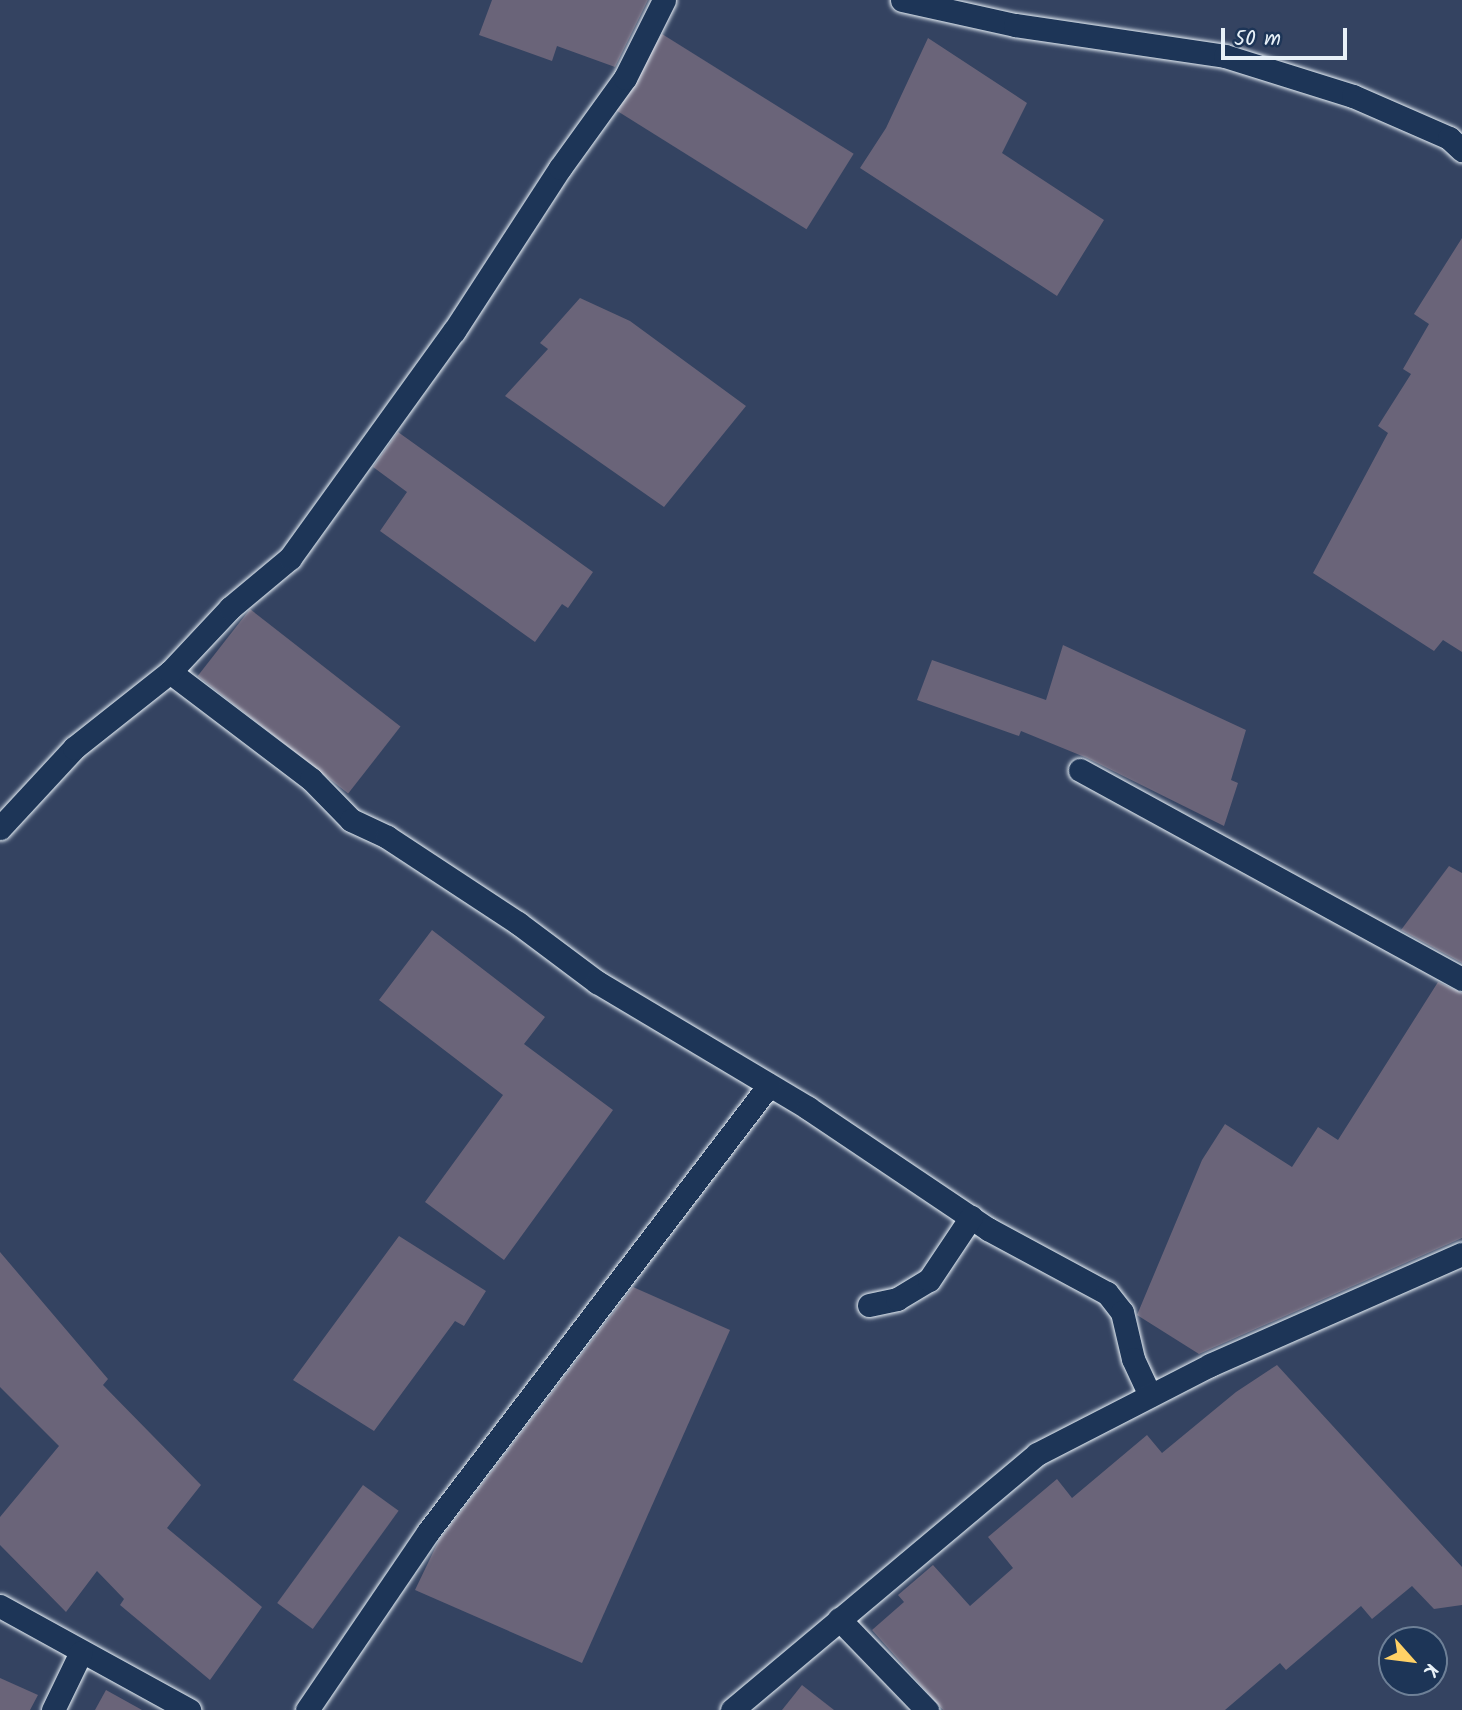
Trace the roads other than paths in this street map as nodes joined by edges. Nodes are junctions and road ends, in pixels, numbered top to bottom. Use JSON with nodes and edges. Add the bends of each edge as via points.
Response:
{"nodes":[{"id":1,"x":664,"y":0,"type":"edge"},
{"id":2,"x":902,"y":0,"type":"edge"},
{"id":3,"x":1462,"y":150,"type":"edge"},
{"id":4,"x":170,"y":672,"type":"junction"},
{"id":5,"x":1080,"y":770,"type":"dead end"},
{"id":6,"x":0,"y":828,"type":"edge"},
{"id":7,"x":1462,"y":979,"type":"edge"},
{"id":8,"x":769,"y":1085,"type":"junction"},
{"id":9,"x":971,"y":1217,"type":"junction"},
{"id":10,"x":1462,"y":1254,"type":"edge"},
{"id":11,"x":869,"y":1305,"type":"dead end"},
{"id":12,"x":1150,"y":1395,"type":"junction"},
{"id":13,"x":0,"y":1606,"type":"edge"},
{"id":14,"x":839,"y":1619,"type":"junction"},
{"id":15,"x":81,"y":1652,"type":"junction"},
{"id":16,"x":53,"y":1710,"type":"edge"},
{"id":17,"x":189,"y":1710,"type":"edge"},
{"id":18,"x":307,"y":1710,"type":"edge"},
{"id":19,"x":732,"y":1710,"type":"edge"},
{"id":20,"x":928,"y":1710,"type":"edge"}],
"edges":[{"from":1,"to":4,"type":"street","via":[[625,78],[454,331],[290,558],[230,608]]},
{"from":2,"to":3,"type":"street","via":[[1015,25],[1225,56],[1353,96],[1450,138]]},
{"from":4,"to":6,"type":"street","via":[[74,748]]},
{"from":4,"to":8,"type":"street","via":[[311,779],[351,820],[387,838],[518,923],[597,982]]},
{"from":5,"to":7,"type":"street"},
{"from":8,"to":9,"type":"street"},
{"from":8,"to":18,"type":"street","via":[[428,1532]]},
{"from":9,"to":11,"type":"street","via":[[929,1280],[897,1299]]},
{"from":9,"to":12,"type":"street","via":[[1107,1293],[1122,1312],[1133,1359]]},
{"from":10,"to":12,"type":"street"},
{"from":12,"to":14,"type":"street","via":[[1037,1454]]},
{"from":13,"to":15,"type":"street"},
{"from":14,"to":19,"type":"street"},
{"from":14,"to":20,"type":"street"},
{"from":15,"to":16,"type":"street"},
{"from":15,"to":17,"type":"street"}]}
